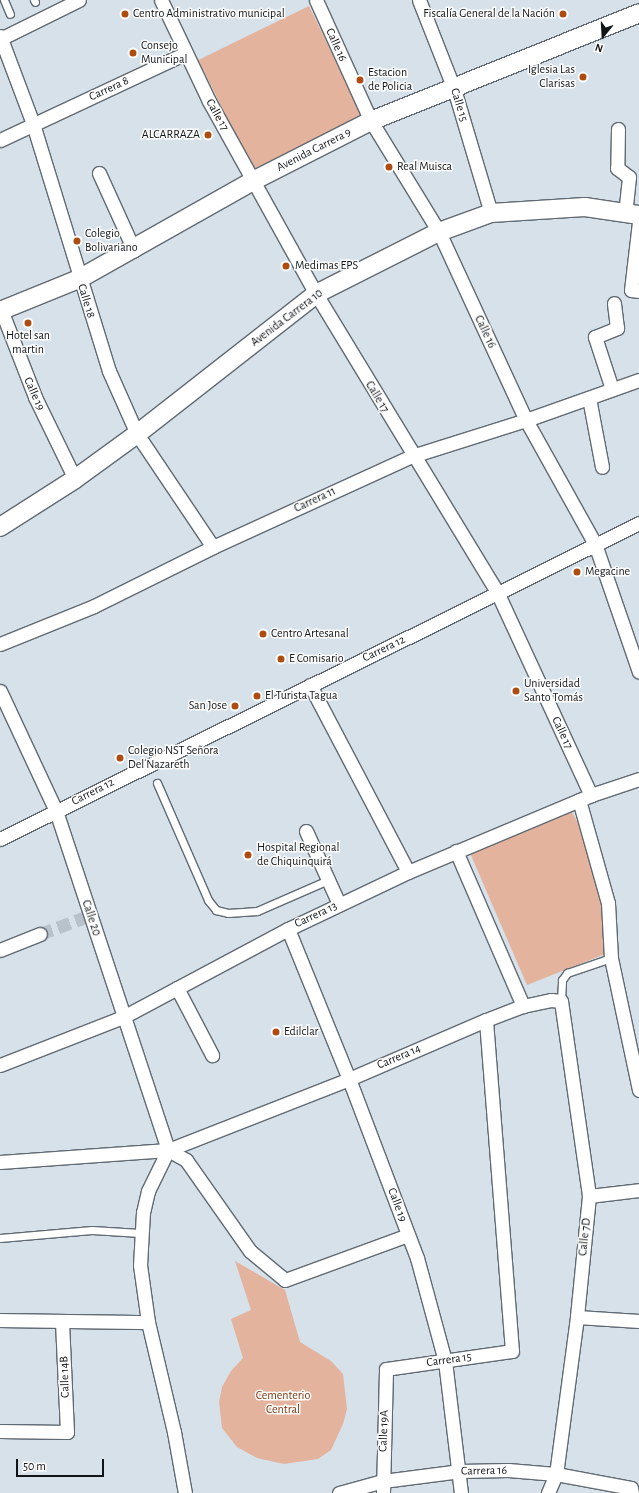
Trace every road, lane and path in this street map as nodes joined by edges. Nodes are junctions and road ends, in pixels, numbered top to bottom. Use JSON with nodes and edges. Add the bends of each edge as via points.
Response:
{"nodes":[{"id":1,"x":4,"y":0,"type":"edge"},
{"id":2,"x":79,"y":0,"type":"edge"},
{"id":3,"x":161,"y":0,"type":"edge"},
{"id":4,"x":316,"y":0,"type":"edge"},
{"id":5,"x":418,"y":0,"type":"edge"},
{"id":6,"x":639,"y":13,"type":"edge"},
{"id":7,"x":10,"y":14,"type":"dead end"},
{"id":8,"x":0,"y":38,"type":"edge"},
{"id":9,"x":186,"y":54,"type":"junction"},
{"id":10,"x":454,"y":89,"type":"junction"},
{"id":11,"x":372,"y":121,"type":"junction"},
{"id":12,"x":33,"y":124,"type":"junction"},
{"id":13,"x":618,"y":129,"type":"dead end"},
{"id":14,"x":0,"y":140,"type":"edge"},
{"id":15,"x":99,"y":173,"type":"dead end"},
{"id":16,"x":253,"y":181,"type":"junction"},
{"id":17,"x":490,"y":213,"type":"junction"},
{"id":18,"x":634,"y":216,"type":"edge"},
{"id":19,"x":439,"y":232,"type":"junction"},
{"id":20,"x":134,"y":250,"type":"junction"},
{"id":21,"x":79,"y":279,"type":"junction"},
{"id":22,"x":639,"y":291,"type":"edge"},
{"id":23,"x":316,"y":294,"type":"junction"},
{"id":24,"x":614,"y":303,"type":"dead end"},
{"id":25,"x":0,"y":310,"type":"edge"},
{"id":26,"x":639,"y":380,"type":"edge"},
{"id":27,"x":612,"y":389,"type":"junction"},
{"id":28,"x":589,"y":398,"type":"junction"},
{"id":29,"x":526,"y":420,"type":"junction"},
{"id":30,"x":137,"y":434,"type":"junction"},
{"id":31,"x":412,"y":456,"type":"junction"},
{"id":32,"x":602,"y":467,"type":"dead end"},
{"id":33,"x":75,"y":479,"type":"junction"},
{"id":34,"x":639,"y":523,"type":"edge"},
{"id":35,"x":0,"y":527,"type":"edge"},
{"id":36,"x":595,"y":544,"type":"junction"},
{"id":37,"x":214,"y":547,"type":"junction"},
{"id":38,"x":497,"y":592,"type":"junction"},
{"id":39,"x":0,"y":644,"type":"edge"},
{"id":40,"x":639,"y":672,"type":"edge"},
{"id":41,"x":310,"y":685,"type":"junction"},
{"id":42,"x":0,"y":691,"type":"edge"},
{"id":43,"x":639,"y":779,"type":"edge"},
{"id":44,"x":157,"y":783,"type":"dead end"},
{"id":45,"x":591,"y":795,"type":"junction"},
{"id":46,"x":579,"y":800,"type":"junction"},
{"id":47,"x":56,"y":811,"type":"junction"},
{"id":48,"x":306,"y":831,"type":"dead end"},
{"id":49,"x":0,"y":839,"type":"edge"},
{"id":50,"x":456,"y":851,"type":"junction"},
{"id":51,"x":408,"y":872,"type":"junction"},
{"id":52,"x":328,"y":880,"type":"junction"},
{"id":53,"x":339,"y":904,"type":"junction"},
{"id":54,"x":288,"y":929,"type":"junction"},
{"id":55,"x":40,"y":934,"type":"tunnel mouth"},
{"id":56,"x":0,"y":950,"type":"edge"},
{"id":57,"x":611,"y":958,"type":"junction"},
{"id":58,"x":177,"y":988,"type":"junction"},
{"id":59,"x":562,"y":1001,"type":"junction"},
{"id":60,"x":523,"y":1006,"type":"junction"},
{"id":61,"x":123,"y":1017,"type":"junction"},
{"id":62,"x":486,"y":1020,"type":"junction"},
{"id":63,"x":212,"y":1055,"type":"dead end"},
{"id":64,"x":0,"y":1065,"type":"edge"},
{"id":65,"x":349,"y":1079,"type":"junction"},
{"id":66,"x":639,"y":1090,"type":"edge"},
{"id":67,"x":168,"y":1150,"type":"junction"},
{"id":68,"x":0,"y":1162,"type":"edge"},
{"id":69,"x":639,"y":1190,"type":"edge"},
{"id":70,"x":589,"y":1196,"type":"junction"},
{"id":71,"x":140,"y":1233,"type":"junction"},
{"id":72,"x":408,"y":1235,"type":"junction"},
{"id":73,"x":0,"y":1238,"type":"edge"},
{"id":74,"x":577,"y":1317,"type":"junction"},
{"id":75,"x":0,"y":1320,"type":"edge"},
{"id":76,"x":62,"y":1321,"type":"junction"},
{"id":77,"x":639,"y":1321,"type":"edge"},
{"id":78,"x":148,"y":1322,"type":"junction"},
{"id":79,"x":445,"y":1361,"type":"junction"},
{"id":80,"x":386,"y":1369,"type":"joint"},
{"id":81,"x":0,"y":1432,"type":"edge"},
{"id":82,"x":460,"y":1471,"type":"junction"},
{"id":83,"x":556,"y":1474,"type":"junction"},
{"id":84,"x":383,"y":1487,"type":"edge"},
{"id":85,"x":632,"y":1490,"type":"edge"},
{"id":86,"x":185,"y":1493,"type":"edge"},
{"id":87,"x":339,"y":1493,"type":"edge"},
{"id":88,"x":461,"y":1493,"type":"edge"},
{"id":89,"x":548,"y":1493,"type":"edge"}],
"edges":[{"from":1,"to":7,"type":"lane"},
{"from":2,"to":8,"type":"street"},
{"from":3,"to":9,"type":"street","name":"Calle 17"},
{"from":4,"to":11,"type":"street","name":"Calle 16"},
{"from":5,"to":10,"type":"street","name":"Calle 15"},
{"from":6,"to":10,"type":"main road","name":"Avenida Carrera 9"},
{"from":8,"to":12,"type":"street","name":"Calle 18"},
{"from":9,"to":12,"type":"street","name":"Carrera 8"},
{"from":9,"to":16,"type":"street","name":"Calle 17"},
{"from":10,"to":11,"type":"main road","name":"Avenida Carrera 9"},
{"from":10,"to":17,"type":"street","name":"Calle 15"},
{"from":11,"to":16,"type":"main road","name":"Avenida Carrera 9"},
{"from":11,"to":19,"type":"street","name":"Calle 16"},
{"from":12,"to":14,"type":"street","name":"Carrera 8"},
{"from":12,"to":21,"type":"street","name":"Calle 18"},
{"from":13,"to":18,"type":"street","via":[[617,168],[629,177]]},
{"from":15,"to":20,"type":"street"},
{"from":16,"to":20,"type":"main road","name":"Avenida Carrera 9"},
{"from":16,"to":23,"type":"street","name":"Calle 17"},
{"from":17,"to":18,"type":"main road","name":"Avenida Carrera 10","via":[[585,207]]},
{"from":17,"to":19,"type":"main road","name":"Avenida Carrera 10"},
{"from":18,"to":22,"type":"street","via":[[631,290]]},
{"from":19,"to":23,"type":"main road","name":"Avenida Carrera 10"},
{"from":19,"to":29,"type":"street","name":"Calle 16"},
{"from":20,"to":21,"type":"main road","name":"Avenida Carrera 9"},
{"from":21,"to":25,"type":"main road","name":"Avenida Carrera 9"},
{"from":21,"to":30,"type":"street","name":"Calle 18","via":[[103,358]]},
{"from":23,"to":30,"type":"main road","name":"Avenida Carrera 10"},
{"from":23,"to":31,"type":"street","name":"Calle 17"},
{"from":24,"to":27,"type":"street","via":[[617,328],[594,337]]},
{"from":25,"to":33,"type":"street","name":"Calle 19","via":[[35,397]]},
{"from":26,"to":27,"type":"street","name":"Carrera 11"},
{"from":27,"to":28,"type":"street","name":"Carrera 11"},
{"from":28,"to":29,"type":"street","name":"Carrera 11"},
{"from":28,"to":32,"type":"street"},
{"from":29,"to":31,"type":"street","name":"Carrera 11"},
{"from":29,"to":36,"type":"street","name":"Calle 16"},
{"from":30,"to":33,"type":"main road","name":"Avenida Carrera 10"},
{"from":30,"to":37,"type":"street","name":"Calle 18"},
{"from":31,"to":37,"type":"street","name":"Carrera 11"},
{"from":31,"to":38,"type":"street","name":"Calle 17"},
{"from":33,"to":35,"type":"main road","name":"Avenida Carrera 10"},
{"from":34,"to":36,"type":"street","name":"Carrera 12"},
{"from":36,"to":38,"type":"street","name":"Carrera 12"},
{"from":36,"to":40,"type":"street","name":"Calle 16"},
{"from":37,"to":39,"type":"street","name":"Carrera 11","via":[[94,606]]},
{"from":38,"to":41,"type":"street","name":"Carrera 12"},
{"from":38,"to":45,"type":"street","name":"Calle 17"},
{"from":41,"to":47,"type":"street","name":"Carrera 12"},
{"from":41,"to":51,"type":"street"},
{"from":42,"to":47,"type":"street","name":"Calle 20"},
{"from":43,"to":45,"type":"street","name":"Carrera 13"},
{"from":44,"to":52,"type":"lane","via":[[208,900],[216,910],[228,913],[257,911]]},
{"from":45,"to":46,"type":"street","name":"Carrera 13"},
{"from":46,"to":50,"type":"street","name":"Carrera 13"},
{"from":46,"to":57,"type":"street","via":[[608,903]]},
{"from":47,"to":49,"type":"street","name":"Carrera 12"},
{"from":47,"to":61,"type":"street","name":"Calle 20"},
{"from":48,"to":52,"type":"street"},
{"from":50,"to":51,"type":"street","name":"Carrera 13"},
{"from":50,"to":60,"type":"street"},
{"from":51,"to":53,"type":"street","name":"Carrera 13"},
{"from":52,"to":53,"type":"street"},
{"from":53,"to":54,"type":"street","name":"Carrera 13"},
{"from":54,"to":58,"type":"street","name":"Carrera 13"},
{"from":54,"to":65,"type":"street","name":"Calle 19"},
{"from":55,"to":56,"type":"street"},
{"from":57,"to":59,"type":"lane","via":[[567,973],[562,980]]},
{"from":57,"to":66,"type":"street"},
{"from":58,"to":61,"type":"street","name":"Carrera 13"},
{"from":58,"to":63,"type":"street"},
{"from":59,"to":60,"type":"street","name":"Carrera 14","via":[[551,1000]]},
{"from":59,"to":70,"type":"street","name":"Calle 7D"},
{"from":60,"to":62,"type":"street","name":"Carrera 14"},
{"from":61,"to":64,"type":"street","name":"Carrera 13"},
{"from":61,"to":67,"type":"street","name":"Calle 20"},
{"from":62,"to":65,"type":"street","name":"Carrera 14"},
{"from":62,"to":79,"type":"street","name":"Carrera 15","via":[[512,1351]]},
{"from":65,"to":67,"type":"street","name":"Carrera 14"},
{"from":65,"to":72,"type":"street","name":"Calle 19"},
{"from":67,"to":68,"type":"street","name":"Carrera 14"},
{"from":67,"to":71,"type":"street","via":[[148,1191]]},
{"from":67,"to":72,"type":"street","via":[[186,1160],[250,1251],[285,1280]]},
{"from":69,"to":70,"type":"street"},
{"from":70,"to":74,"type":"street","name":"Calle 7D"},
{"from":71,"to":73,"type":"lane","via":[[92,1230]]},
{"from":71,"to":78,"type":"street","via":[[140,1265]]},
{"from":72,"to":79,"type":"street","name":"Calle 19","via":[[417,1258]]},
{"from":74,"to":77,"type":"street"},
{"from":74,"to":83,"type":"street","name":"Calle 7D"},
{"from":75,"to":76,"type":"street"},
{"from":76,"to":78,"type":"street"},
{"from":76,"to":81,"type":"street","name":"Calle 14B","via":[[67,1432]]},
{"from":78,"to":86,"type":"street","via":[[174,1432]]},
{"from":79,"to":80,"type":"street","name":"Carrera 15"},
{"from":79,"to":82,"type":"street","name":"Calle 19"},
{"from":80,"to":84,"type":"street","name":"Calle 19A"},
{"from":82,"to":83,"type":"street","name":"Carrera 16","via":[[508,1470]]},
{"from":82,"to":84,"type":"street","name":"Carrera 16"},
{"from":82,"to":88,"type":"street","name":"Calle 19"},
{"from":83,"to":85,"type":"street","name":"Carrera 16"},
{"from":83,"to":89,"type":"street","name":"Calle 7D"},
{"from":84,"to":87,"type":"street","name":"Carrera 16"}]}
